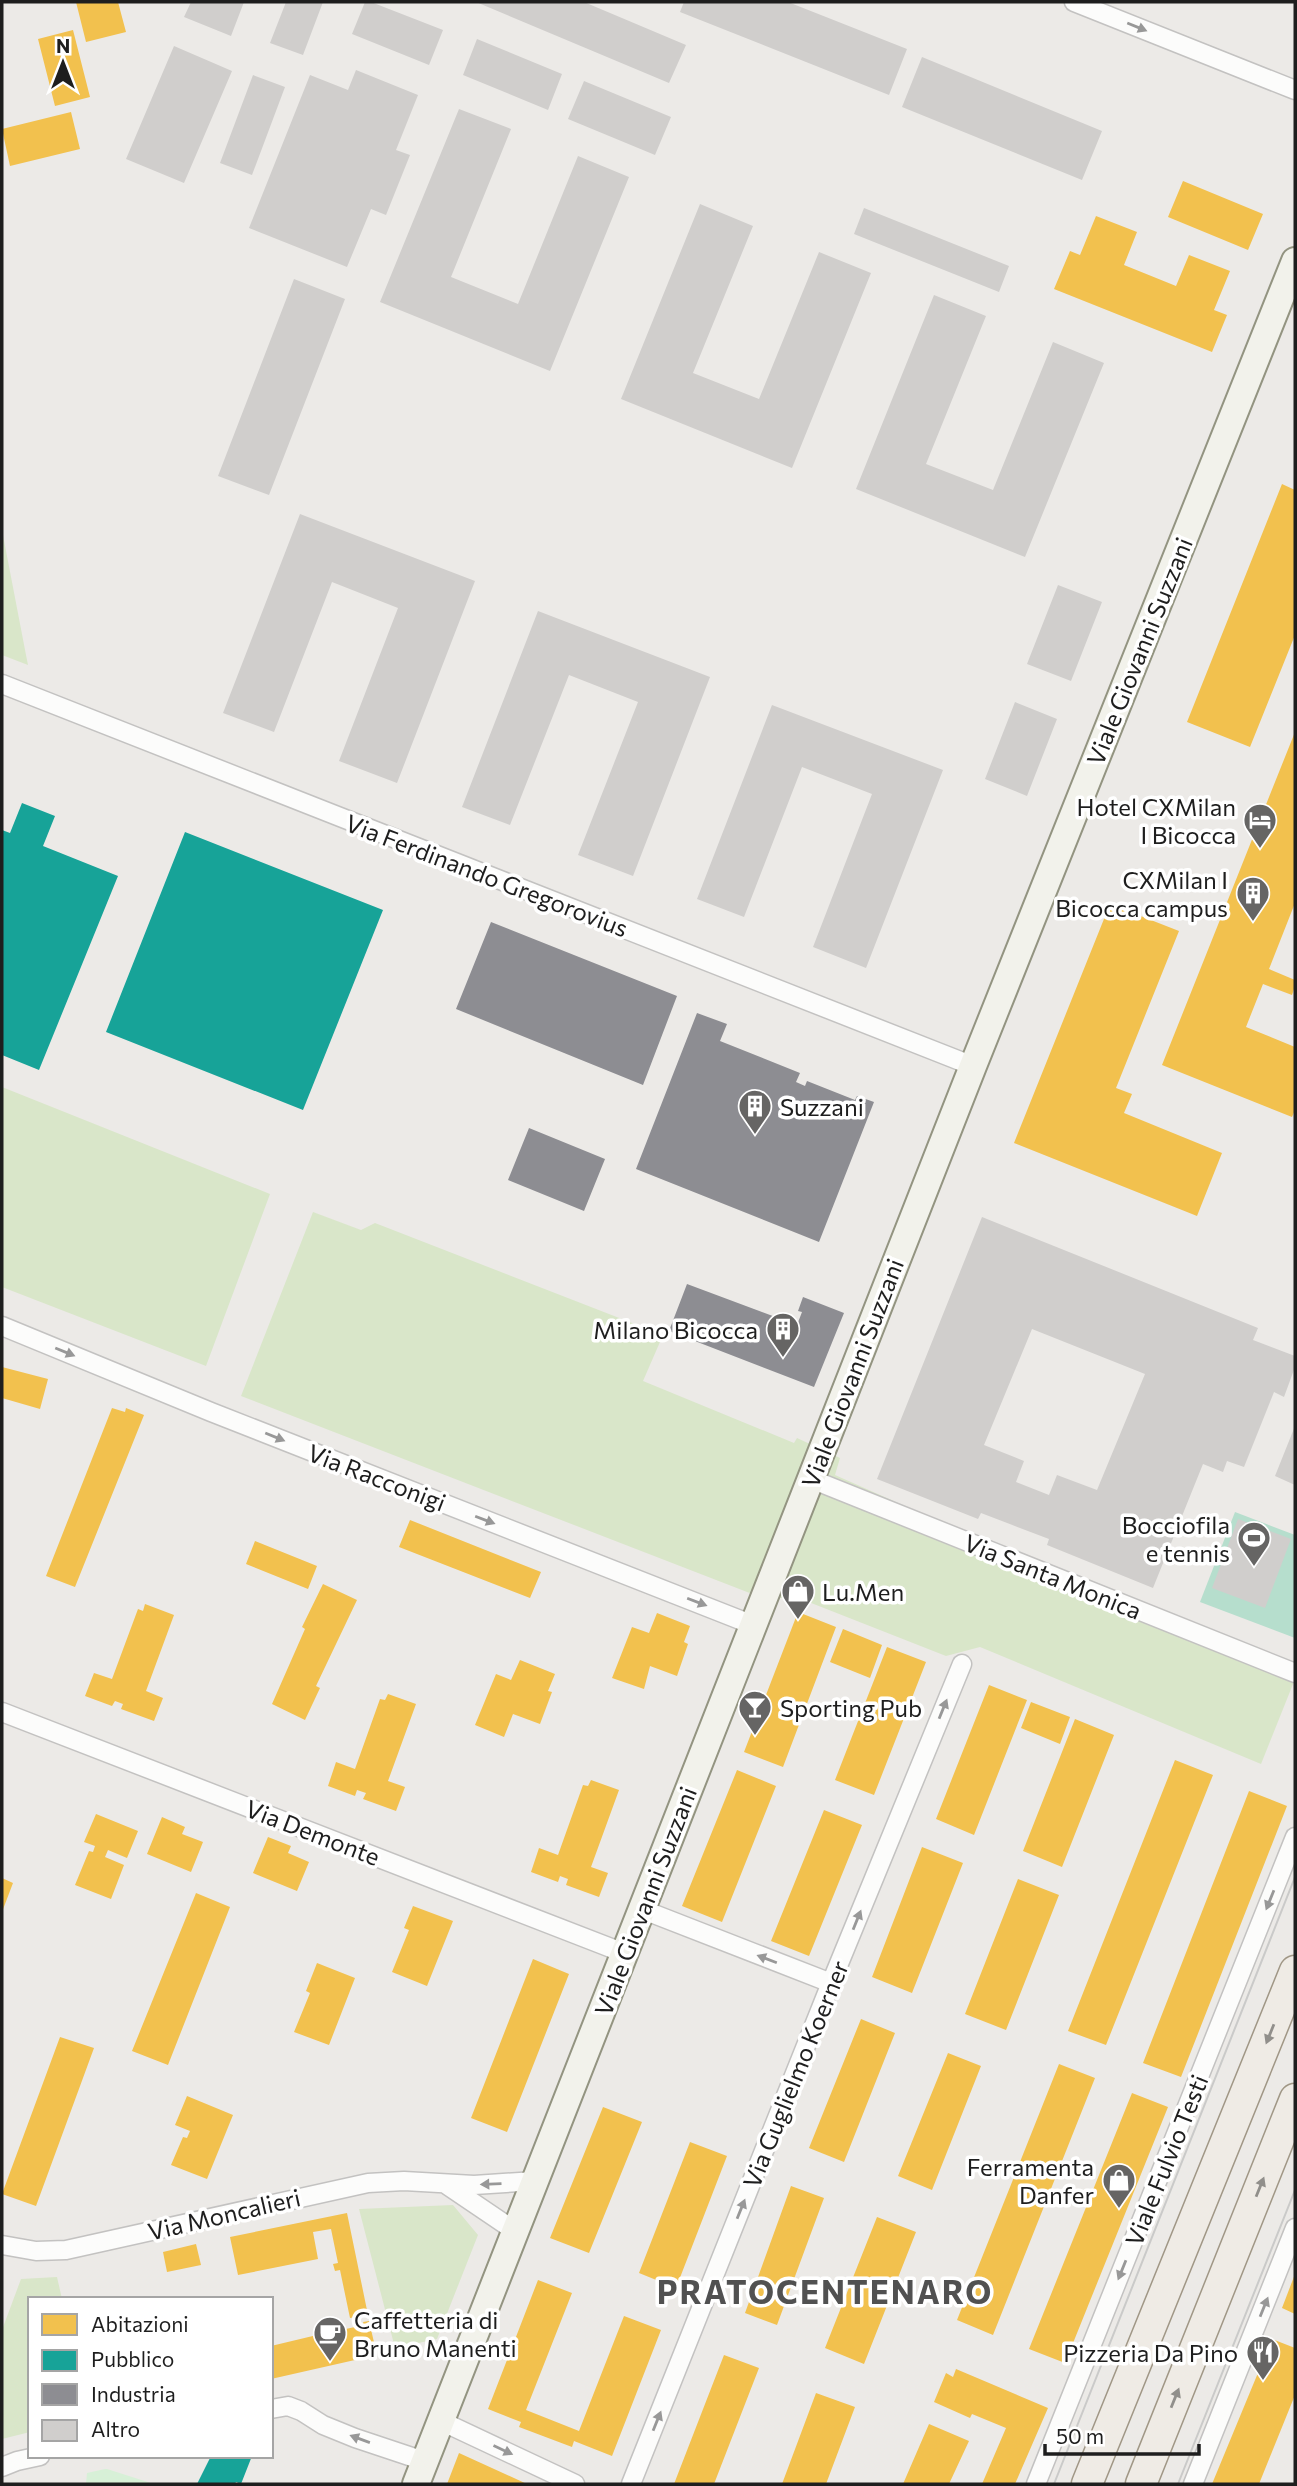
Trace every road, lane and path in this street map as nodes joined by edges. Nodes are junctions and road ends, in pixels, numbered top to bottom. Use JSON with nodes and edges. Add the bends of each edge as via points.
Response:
{"nodes":[{"id":1,"x":1074,"y":2,"type":"edge"},
{"id":2,"x":1295,"y":90,"type":"edge"},
{"id":3,"x":1295,"y":263,"type":"edge"},
{"id":4,"x":2,"y":684,"type":"edge"},
{"id":5,"x":973,"y":1066,"type":"junction"},
{"id":6,"x":2,"y":1326,"type":"edge"},
{"id":7,"x":811,"y":1479,"type":"junction"},
{"id":8,"x":753,"y":1625,"type":"junction"},
{"id":9,"x":962,"y":1664,"type":"dead end"},
{"id":10,"x":1295,"y":1673,"type":"edge"},
{"id":11,"x":2,"y":1712,"type":"edge"},
{"id":12,"x":1295,"y":1837,"type":"edge"},
{"id":13,"x":641,"y":1909,"type":"junction"},
{"id":14,"x":624,"y":1953,"type":"junction"},
{"id":15,"x":1295,"y":1971,"type":"edge"},
{"id":16,"x":831,"y":1983,"type":"junction"},
{"id":17,"x":1295,"y":2099,"type":"edge"},
{"id":18,"x":534,"y":2181,"type":"junction"},
{"id":19,"x":447,"y":2185,"type":"junction"},
{"id":20,"x":1295,"y":2228,"type":"edge"},
{"id":21,"x":515,"y":2231,"type":"junction"},
{"id":22,"x":2,"y":2245,"type":"edge"},
{"id":23,"x":279,"y":2407,"type":"edge"},
{"id":24,"x":441,"y":2421,"type":"junction"},
{"id":25,"x":31,"y":2458,"type":"edge"},
{"id":26,"x":2,"y":2468,"type":"edge"},
{"id":27,"x":420,"y":2473,"type":"edge"},
{"id":28,"x":575,"y":2484,"type":"edge"},
{"id":29,"x":631,"y":2484,"type":"edge"},
{"id":30,"x":1036,"y":2484,"type":"edge"},
{"id":31,"x":1087,"y":2484,"type":"edge"},
{"id":32,"x":1141,"y":2484,"type":"edge"},
{"id":33,"x":1193,"y":2484,"type":"edge"}],
"edges":[{"from":1,"to":2,"type":"street","one_way":true},
{"from":3,"to":5,"type":"street","name":"Viale Giovanni Suzzani"},
{"from":4,"to":5,"type":"street","name":"Via Ferdinando Gregorovius"},
{"from":5,"to":7,"type":"street","name":"Viale Giovanni Suzzani"},
{"from":6,"to":8,"type":"street","name":"Via Racconigi","one_way":true},
{"from":7,"to":8,"type":"street","name":"Viale Giovanni Suzzani"},
{"from":7,"to":10,"type":"street","name":"Via Santa Monica"},
{"from":8,"to":13,"type":"street","name":"Viale Giovanni Suzzani"},
{"from":16,"to":9,"type":"street","name":"Via Guglielmo Koerner","one_way":true},
{"from":11,"to":14,"type":"street","name":"Via Demonte"},
{"from":12,"to":30,"type":"street","name":"Viale Fulvio Testi","one_way":true},
{"from":13,"to":14,"type":"street","name":"Viale Giovanni Suzzani"},
{"from":16,"to":13,"type":"street","one_way":true},
{"from":14,"to":18,"type":"street","name":"Viale Giovanni Suzzani"},
{"from":15,"to":31,"type":"main road","name":"Viale Fulvio Testi","one_way":true},
{"from":29,"to":16,"type":"street","name":"Via Guglielmo Koerner","one_way":true},
{"from":32,"to":17,"type":"main road","one_way":true},
{"from":18,"to":19,"type":"street","name":"Via Moncalieri","one_way":true},
{"from":18,"to":21,"type":"street","name":"Viale Giovanni Suzzani"},
{"from":19,"to":21,"type":"street","name":"Via Moncalieri"},
{"from":19,"to":22,"type":"street","name":"Via Moncalieri","via":[[404,2181],[351,2186],[66,2250]]},
{"from":33,"to":20,"type":"street","one_way":true},
{"from":21,"to":24,"type":"street","name":"Viale Giovanni Suzzani"},
{"from":27,"to":23,"type":"street","one_way":true,"via":[[346,2434]]},
{"from":24,"to":27,"type":"street","name":"Viale Giovanni Suzzani"},
{"from":24,"to":28,"type":"street","one_way":true},
{"from":25,"to":26,"type":"street"}]}
